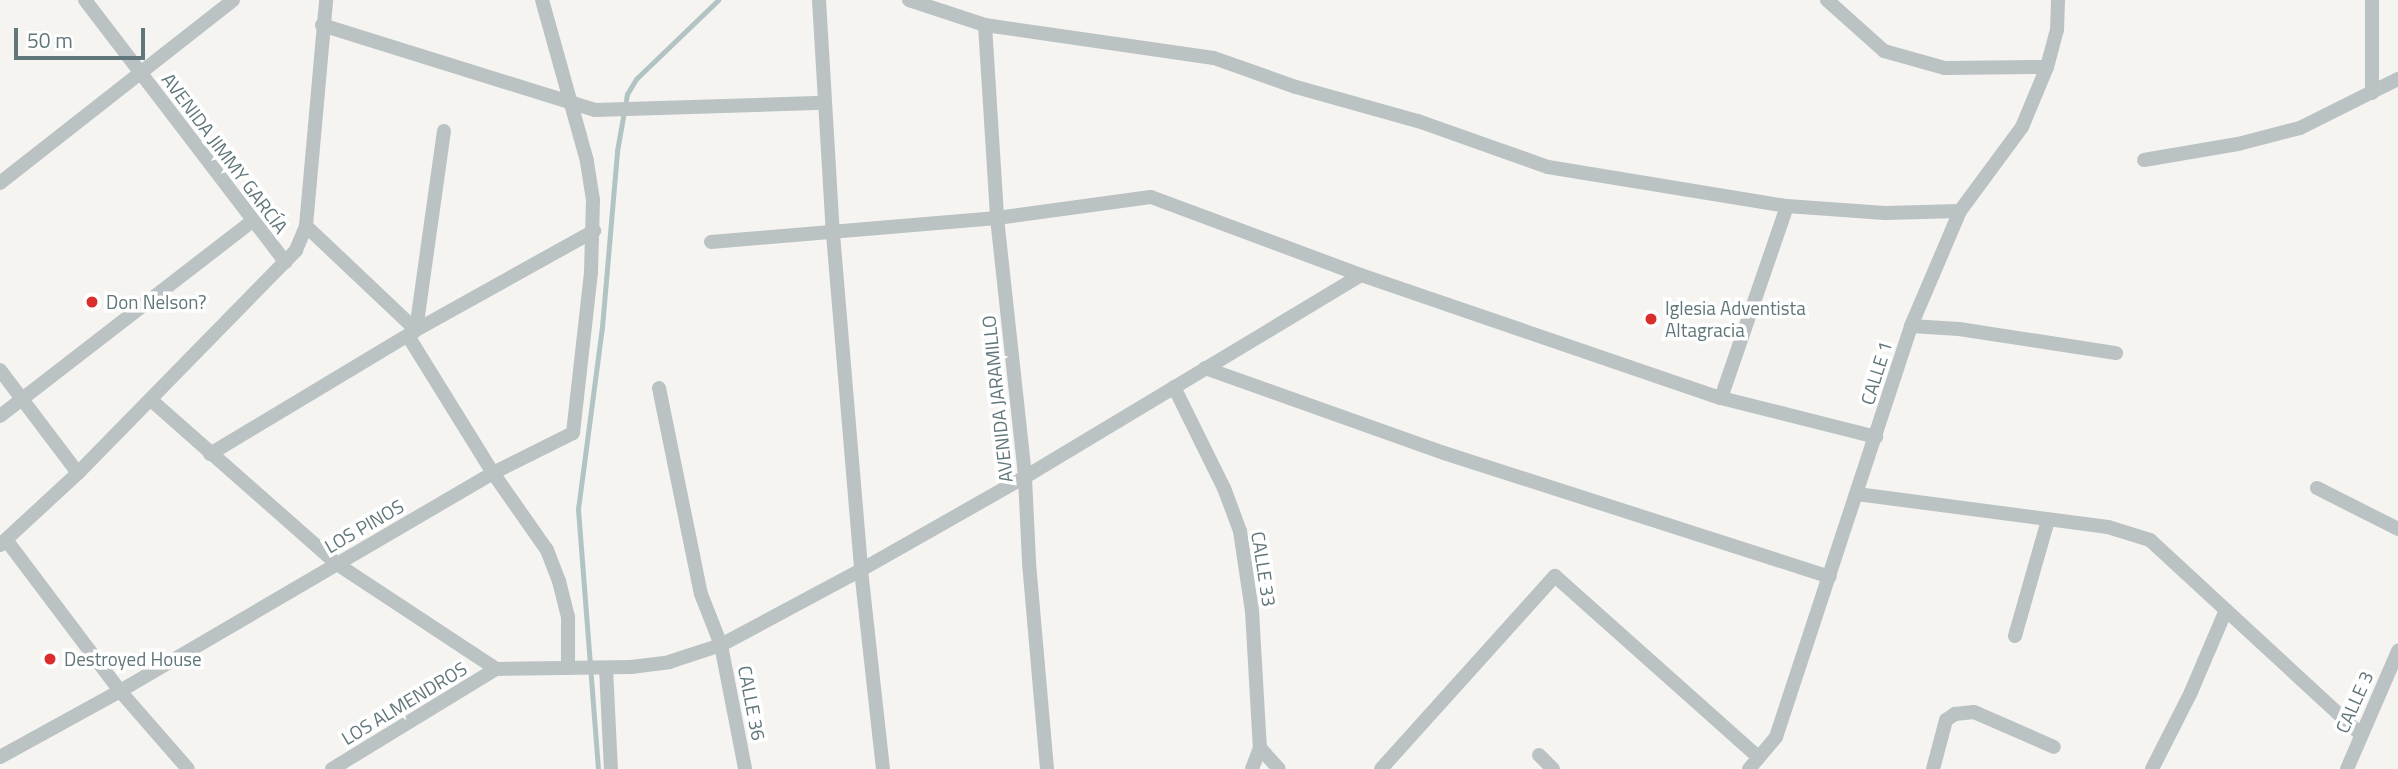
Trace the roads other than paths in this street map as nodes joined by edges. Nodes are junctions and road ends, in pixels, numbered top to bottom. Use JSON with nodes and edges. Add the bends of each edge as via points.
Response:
{"nodes":[{"id":1,"x":85,"y":0,"type":"edge"},
{"id":2,"x":233,"y":0,"type":"edge"},
{"id":3,"x":326,"y":0,"type":"edge"},
{"id":4,"x":542,"y":0,"type":"edge"},
{"id":5,"x":819,"y":0,"type":"edge"},
{"id":6,"x":909,"y":0,"type":"edge"},
{"id":7,"x":1827,"y":0,"type":"edge"},
{"id":8,"x":2058,"y":0,"type":"edge"},
{"id":9,"x":2372,"y":0,"type":"edge"},
{"id":10,"x":322,"y":25,"type":"junction"},
{"id":11,"x":985,"y":25,"type":"junction"},
{"id":12,"x":2047,"y":66,"type":"junction"},
{"id":13,"x":141,"y":74,"type":"junction"},
{"id":14,"x":2398,"y":79,"type":"edge"},
{"id":15,"x":2372,"y":93,"type":"junction"},
{"id":16,"x":823,"y":103,"type":"junction"},
{"id":17,"x":571,"y":104,"type":"junction"},
{"id":18,"x":444,"y":131,"type":"dead end"},
{"id":19,"x":2144,"y":160,"type":"dead end"},
{"id":20,"x":0,"y":183,"type":"edge"},
{"id":21,"x":1787,"y":206,"type":"junction"},
{"id":22,"x":1959,"y":211,"type":"junction"},
{"id":23,"x":997,"y":218,"type":"junction"},
{"id":24,"x":252,"y":221,"type":"junction"},
{"id":25,"x":306,"y":226,"type":"junction"},
{"id":26,"x":594,"y":231,"type":"junction"},
{"id":27,"x":833,"y":234,"type":"junction"},
{"id":28,"x":711,"y":242,"type":"dead end"},
{"id":29,"x":285,"y":262,"type":"junction"},
{"id":30,"x":1361,"y":275,"type":"junction"},
{"id":31,"x":1911,"y":326,"type":"junction"},
{"id":32,"x":412,"y":333,"type":"junction"},
{"id":33,"x":2116,"y":353,"type":"dead end"},
{"id":34,"x":1205,"y":368,"type":"junction"},
{"id":35,"x":0,"y":369,"type":"edge"},
{"id":36,"x":1174,"y":387,"type":"junction"},
{"id":37,"x":659,"y":388,"type":"dead end"},
{"id":38,"x":23,"y":398,"type":"junction"},
{"id":39,"x":1721,"y":398,"type":"junction"},
{"id":40,"x":151,"y":400,"type":"junction"},
{"id":41,"x":0,"y":416,"type":"edge"},
{"id":42,"x":1876,"y":437,"type":"junction"},
{"id":43,"x":210,"y":454,"type":"junction"},
{"id":44,"x":78,"y":472,"type":"junction"},
{"id":45,"x":493,"y":473,"type":"junction"},
{"id":46,"x":1025,"y":477,"type":"junction"},
{"id":47,"x":2317,"y":488,"type":"dead end"},
{"id":48,"x":1857,"y":494,"type":"junction"},
{"id":49,"x":2048,"y":520,"type":"junction"},
{"id":50,"x":2398,"y":529,"type":"edge"},
{"id":51,"x":3,"y":543,"type":"edge"},
{"id":52,"x":337,"y":564,"type":"junction"},
{"id":53,"x":861,"y":570,"type":"junction"},
{"id":54,"x":1830,"y":577,"type":"junction"},
{"id":55,"x":2226,"y":610,"type":"junction"},
{"id":56,"x":2015,"y":636,"type":"dead end"},
{"id":57,"x":721,"y":645,"type":"junction"},
{"id":58,"x":2398,"y":651,"type":"edge"},
{"id":59,"x":574,"y":668,"type":"junction"},
{"id":60,"x":602,"y":668,"type":"junction"},
{"id":61,"x":496,"y":670,"type":"junction"},
{"id":62,"x":2386,"y":676,"type":"junction"},
{"id":63,"x":2398,"y":688,"type":"edge"},
{"id":64,"x":120,"y":691,"type":"junction"},
{"id":65,"x":2360,"y":734,"type":"junction"},
{"id":66,"x":2054,"y":747,"type":"dead end"},
{"id":67,"x":1260,"y":748,"type":"junction"},
{"id":68,"x":1539,"y":755,"type":"dead end"},
{"id":69,"x":0,"y":757,"type":"edge"},
{"id":70,"x":1754,"y":763,"type":"edge"},
{"id":71,"x":188,"y":769,"type":"edge"},
{"id":72,"x":332,"y":769,"type":"edge"},
{"id":73,"x":611,"y":769,"type":"edge"},
{"id":74,"x":745,"y":769,"type":"edge"},
{"id":75,"x":883,"y":769,"type":"edge"},
{"id":76,"x":1046,"y":769,"type":"edge"},
{"id":77,"x":1252,"y":769,"type":"edge"},
{"id":78,"x":1279,"y":769,"type":"edge"},
{"id":79,"x":1381,"y":769,"type":"edge"},
{"id":80,"x":1553,"y":769,"type":"edge"},
{"id":81,"x":1933,"y":769,"type":"edge"},
{"id":82,"x":2152,"y":769,"type":"edge"},
{"id":83,"x":2347,"y":769,"type":"edge"}],
"edges":[{"from":1,"to":13,"type":"street","name":"AVENIDA JIMMY GARCÍA"},
{"from":2,"to":13,"type":"street"},
{"from":3,"to":10,"type":"street"},
{"from":4,"to":17,"type":"street"},
{"from":5,"to":16,"type":"street"},
{"from":6,"to":11,"type":"street"},
{"from":7,"to":12,"type":"street","via":[[1884,51],[1945,68]]},
{"from":8,"to":12,"type":"street","name":"CALLE 1","via":[[2057,30]]},
{"from":9,"to":15,"type":"street"},
{"from":10,"to":17,"type":"street"},
{"from":10,"to":25,"type":"street"},
{"from":11,"to":21,"type":"street","via":[[1214,58],[1548,167]]},
{"from":11,"to":23,"type":"street","name":"AVENIDA JARAMILLO"},
{"from":12,"to":22,"type":"street","name":"CALLE 1","via":[[2022,127]]},
{"from":13,"to":20,"type":"street"},
{"from":13,"to":24,"type":"street","name":"AVENIDA JIMMY GARCÍA"},
{"from":14,"to":15,"type":"street"},
{"from":15,"to":19,"type":"street","via":[[2300,128]]},
{"from":16,"to":17,"type":"street","via":[[608,111]]},
{"from":16,"to":27,"type":"street"},
{"from":17,"to":26,"type":"street","via":[[587,161]]},
{"from":18,"to":32,"type":"street"},
{"from":21,"to":22,"type":"street","via":[[1885,213]]},
{"from":21,"to":39,"type":"street"},
{"from":22,"to":31,"type":"street","name":"CALLE 1"},
{"from":23,"to":27,"type":"street"},
{"from":23,"to":30,"type":"street","via":[[1151,197]]},
{"from":23,"to":46,"type":"street","name":"AVENIDA JARAMILLO"},
{"from":24,"to":29,"type":"street","name":"AVENIDA JIMMY GARCÍA"},
{"from":24,"to":38,"type":"street"},
{"from":25,"to":29,"type":"street"},
{"from":25,"to":32,"type":"street"},
{"from":26,"to":32,"type":"street"},
{"from":26,"to":45,"type":"street","name":"LOS PINOS","via":[[573,433]]},
{"from":27,"to":28,"type":"street"},
{"from":27,"to":53,"type":"street"},
{"from":29,"to":40,"type":"street"},
{"from":30,"to":34,"type":"street"},
{"from":30,"to":39,"type":"street"},
{"from":31,"to":33,"type":"street"},
{"from":31,"to":42,"type":"street","name":"CALLE 1"},
{"from":32,"to":43,"type":"street"},
{"from":32,"to":45,"type":"street"},
{"from":34,"to":36,"type":"street"},
{"from":34,"to":54,"type":"street","via":[[1444,453]]},
{"from":35,"to":38,"type":"street"},
{"from":36,"to":46,"type":"street"},
{"from":36,"to":67,"type":"street","name":"CALLE 33","via":[[1240,531],[1252,611]]},
{"from":37,"to":57,"type":"street","name":"CALLE 36","via":[[701,594]]},
{"from":38,"to":41,"type":"street"},
{"from":38,"to":44,"type":"street"},
{"from":39,"to":42,"type":"street"},
{"from":40,"to":43,"type":"street"},
{"from":40,"to":44,"type":"street"},
{"from":42,"to":48,"type":"street","name":"CALLE 1"},
{"from":43,"to":52,"type":"street"},
{"from":44,"to":51,"type":"street"},
{"from":45,"to":52,"type":"street","name":"LOS PINOS"},
{"from":45,"to":59,"type":"street","via":[[547,550],[568,617]]},
{"from":46,"to":53,"type":"street"},
{"from":46,"to":76,"type":"street","name":"AVENIDA JARAMILLO"},
{"from":47,"to":50,"type":"street"},
{"from":48,"to":49,"type":"street"},
{"from":48,"to":54,"type":"street","name":"CALLE 1"},
{"from":49,"to":55,"type":"street","via":[[2108,527],[2150,540]]},
{"from":49,"to":56,"type":"street"},
{"from":51,"to":64,"type":"street"},
{"from":52,"to":61,"type":"street"},
{"from":52,"to":64,"type":"street","name":"LOS PINOS"},
{"from":53,"to":57,"type":"street"},
{"from":53,"to":75,"type":"street"},
{"from":54,"to":70,"type":"street","name":"CALLE 1","via":[[1776,737]]},
{"from":55,"to":65,"type":"street"},
{"from":55,"to":82,"type":"street"},
{"from":57,"to":60,"type":"street","via":[[669,662]]},
{"from":57,"to":74,"type":"street","name":"CALLE 36"},
{"from":58,"to":62,"type":"street","name":"CALLE 3"},
{"from":59,"to":60,"type":"street"},
{"from":59,"to":61,"type":"street"},
{"from":60,"to":73,"type":"street"},
{"from":61,"to":72,"type":"street","name":"LOS ALMENDROS"},
{"from":62,"to":63,"type":"street"},
{"from":62,"to":65,"type":"street","name":"CALLE 3"},
{"from":64,"to":69,"type":"street","name":"LOS PINOS"},
{"from":64,"to":71,"type":"street"},
{"from":65,"to":83,"type":"street","name":"CALLE 3"},
{"from":66,"to":81,"type":"street","via":[[1974,712],[1955,714],[1945,720]]},
{"from":67,"to":77,"type":"street","name":"CALLE 33"},
{"from":67,"to":78,"type":"street"},
{"from":68,"to":80,"type":"street"},
{"from":70,"to":79,"type":"street","via":[[1555,576]]}]}
